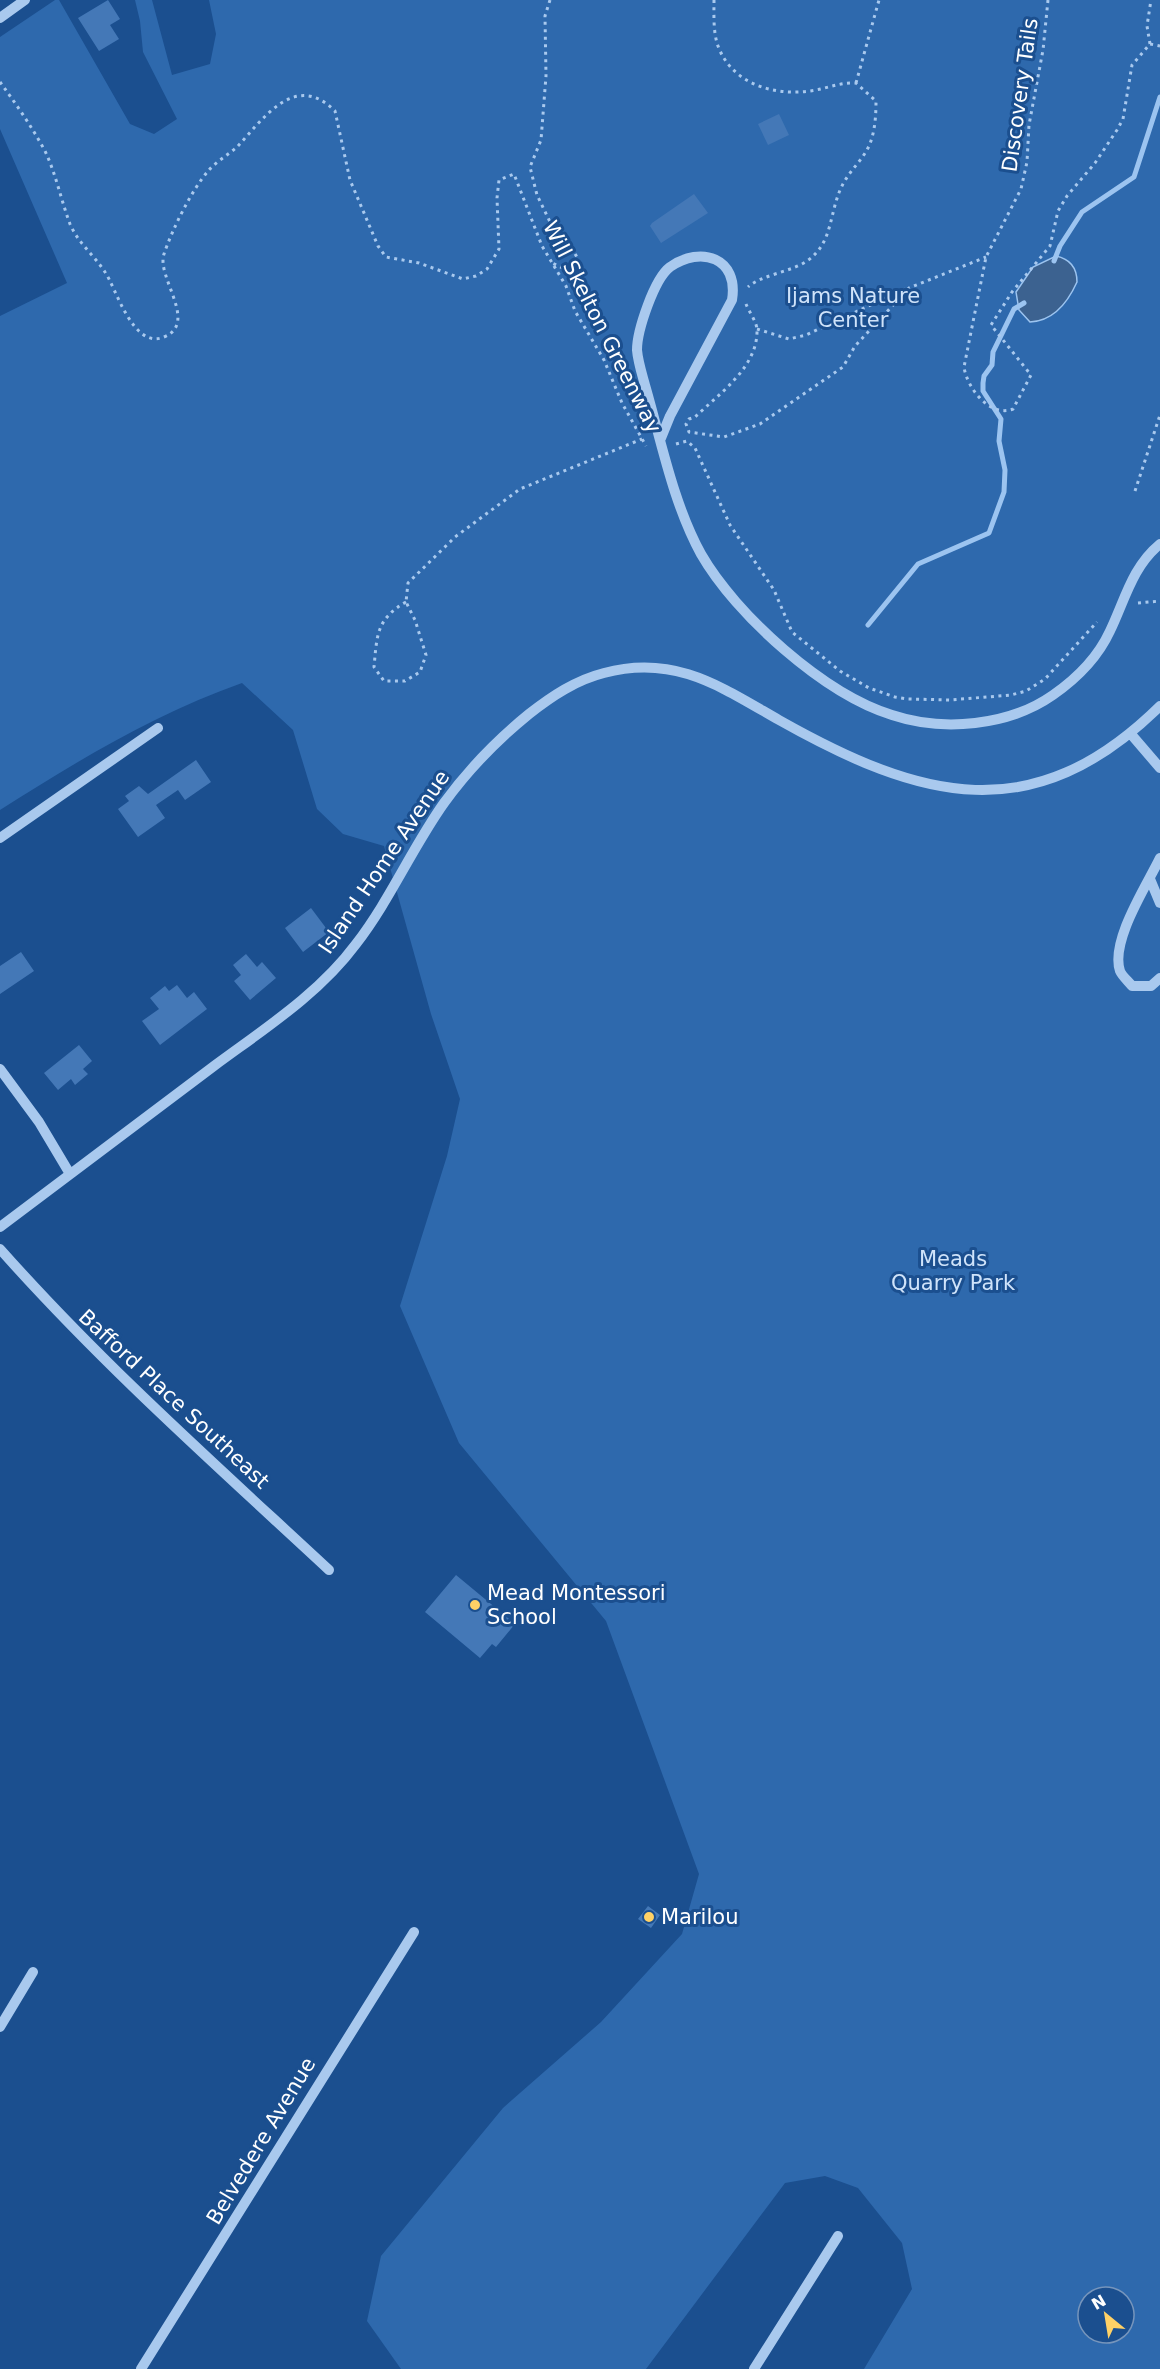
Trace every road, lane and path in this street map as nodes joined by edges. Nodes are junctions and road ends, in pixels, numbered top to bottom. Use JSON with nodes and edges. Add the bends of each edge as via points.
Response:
{"nodes":[{"id":1,"x":25,"y":0,"type":"edge"},
{"id":2,"x":550,"y":0,"type":"edge"},
{"id":3,"x":714,"y":0,"type":"edge"},
{"id":4,"x":879,"y":0,"type":"edge"},
{"id":5,"x":1048,"y":0,"type":"edge"},
{"id":6,"x":1151,"y":0,"type":"edge"},
{"id":7,"x":0,"y":18,"type":"edge"},
{"id":8,"x":1150,"y":44,"type":"junction"},
{"id":9,"x":1160,"y":46,"type":"edge"},
{"id":10,"x":0,"y":82,"type":"edge"},
{"id":11,"x":856,"y":83,"type":"junction"},
{"id":12,"x":986,"y":257,"type":"junction"},
{"id":13,"x":552,"y":262,"type":"junction"},
{"id":14,"x":909,"y":288,"type":"junction"},
{"id":15,"x":736,"y":297,"type":"junction"},
{"id":16,"x":757,"y":328,"type":"junction"},
{"id":17,"x":1160,"y":415,"type":"edge"},
{"id":18,"x":689,"y":432,"type":"junction"},
{"id":19,"x":642,"y":440,"type":"junction"},
{"id":20,"x":687,"y":441,"type":"junction"},
{"id":21,"x":662,"y":444,"type":"junction"},
{"id":22,"x":1135,"y":491,"type":"dead end"},
{"id":23,"x":1160,"y":544,"type":"edge"},
{"id":24,"x":1160,"y":601,"type":"edge"},
{"id":25,"x":406,"y":602,"type":"junction"},
{"id":26,"x":1119,"y":609,"type":"junction"},
{"id":27,"x":1160,"y":706,"type":"edge"},
{"id":28,"x":158,"y":728,"type":"dead end"},
{"id":29,"x":1130,"y":733,"type":"junction"},
{"id":30,"x":1160,"y":768,"type":"edge"},
{"id":31,"x":0,"y":838,"type":"edge"},
{"id":32,"x":1160,"y":858,"type":"edge"},
{"id":33,"x":1150,"y":879,"type":"junction"},
{"id":34,"x":1160,"y":903,"type":"edge"},
{"id":35,"x":1160,"y":978,"type":"edge"},
{"id":36,"x":0,"y":1069,"type":"edge"},
{"id":37,"x":70,"y":1174,"type":"junction"},
{"id":38,"x":0,"y":1227,"type":"edge"},
{"id":39,"x":0,"y":1249,"type":"edge"},
{"id":40,"x":329,"y":1570,"type":"dead end"},
{"id":41,"x":414,"y":1932,"type":"dead end"},
{"id":42,"x":33,"y":1972,"type":"dead end"},
{"id":43,"x":0,"y":2027,"type":"edge"},
{"id":44,"x":838,"y":2236,"type":"dead end"},
{"id":45,"x":141,"y":2369,"type":"edge"},
{"id":46,"x":754,"y":2369,"type":"edge"}],
"edges":[{"from":1,"to":7,"type":"street"},
{"from":2,"to":13,"type":"path","via":[[545,16],[541,140],[530,167],[537,195],[551,224],[578,259],[576,269],[569,271]]},
{"from":3,"to":11,"type":"path","via":[[718,48],[752,86],[785,93]]},
{"from":4,"to":11,"type":"path"},
{"from":5,"to":12,"type":"path","name":"Discovery Tails","via":[[1029,125],[1028,162],[1021,189]]},
{"from":6,"to":8,"type":"path","via":[[1147,26]]},
{"from":8,"to":9,"type":"path"},
{"from":8,"to":12,"type":"path","name":"Discovery Tails","via":[[1132,65],[1123,119],[1117,130],[1067,196],[1058,211],[1050,246],[1012,292],[992,325],[1031,375],[1013,409],[1006,411],[988,404],[972,388],[964,367]]},
{"from":10,"to":13,"type":"path","name":"Will Skelton Greenway","via":[[46,154],[78,240],[108,276],[130,321],[152,338],[165,337],[177,319],[176,301],[162,266],[164,255],[204,177],[268,113],[296,96],[316,97],[335,111],[350,180],[386,257],[419,263],[463,279],[487,269],[499,249],[499,180],[514,174],[534,230]]},
{"from":11,"to":15,"type":"path","via":[[876,101],[875,124],[869,147],[839,191],[831,230],[823,245],[806,262],[751,284]]},
{"from":12,"to":14,"type":"path"},
{"from":13,"to":19,"type":"path","name":"Will Skelton Greenway"},
{"from":14,"to":16,"type":"path","via":[[806,335],[789,339]]},
{"from":14,"to":18,"type":"path","via":[[855,346],[843,367],[760,424],[724,437]]},
{"from":15,"to":16,"type":"path"},
{"from":15,"to":21,"type":"street","via":[[670,416]]},
{"from":15,"to":21,"type":"street","via":[[731,272],[722,261],[710,257],[671,266],[662,276],[640,330],[637,352]]},
{"from":16,"to":18,"type":"path","via":[[747,366],[689,419]]},
{"from":17,"to":22,"type":"path"},
{"from":18,"to":20,"type":"path"},
{"from":19,"to":21,"type":"path","name":"Will Skelton Greenway","via":[[655,452]]},
{"from":19,"to":25,"type":"path","via":[[511,494],[454,537],[408,583]]},
{"from":20,"to":21,"type":"path","name":"Will Skelton Greenway"},
{"from":20,"to":26,"type":"path","name":"Will Skelton Greenway","via":[[695,448],[730,525],[779,599],[792,632],[840,671],[883,694],[950,700],[994,698],[1026,691],[1054,671],[1104,615]]},
{"from":21,"to":26,"type":"street","via":[[691,532],[727,593],[775,642],[808,668],[861,702],[890,715],[962,724],[999,718],[1033,706],[1066,685],[1089,662],[1107,637]]},
{"from":23,"to":26,"type":"street","via":[[1140,565]]},
{"from":24,"to":26,"type":"path","name":"Will Skelton Greenway","via":[[1133,603]]},
{"from":25,"to":25,"type":"path","via":[[426,655],[420,672],[405,681],[384,681],[374,667],[378,627],[392,609]]},
{"from":27,"to":29,"type":"street","name":"Island Home Avenue"},
{"from":28,"to":31,"type":"street"},
{"from":29,"to":30,"type":"street"},
{"from":29,"to":37,"type":"street","name":"Island Home Avenue","via":[[1092,761],[1050,780],[1018,789],[969,790],[920,781],[864,762],[804,734],[732,692],[689,674],[644,668],[615,670],[585,679],[543,703],[513,727],[469,772],[444,804],[370,924],[327,978]]},
{"from":32,"to":33,"type":"street"},
{"from":33,"to":34,"type":"street"},
{"from":33,"to":35,"type":"street","via":[[1119,949],[1120,971],[1132,986],[1151,986]]},
{"from":36,"to":37,"type":"street","via":[[39,1122]]},
{"from":37,"to":38,"type":"street","name":"Island Home Avenue"},
{"from":39,"to":40,"type":"street","name":"Bafford Place Southeast","via":[[142,1398]]},
{"from":41,"to":45,"type":"street","name":"Belvedere Avenue"},
{"from":42,"to":43,"type":"street"},
{"from":44,"to":46,"type":"street"}]}
